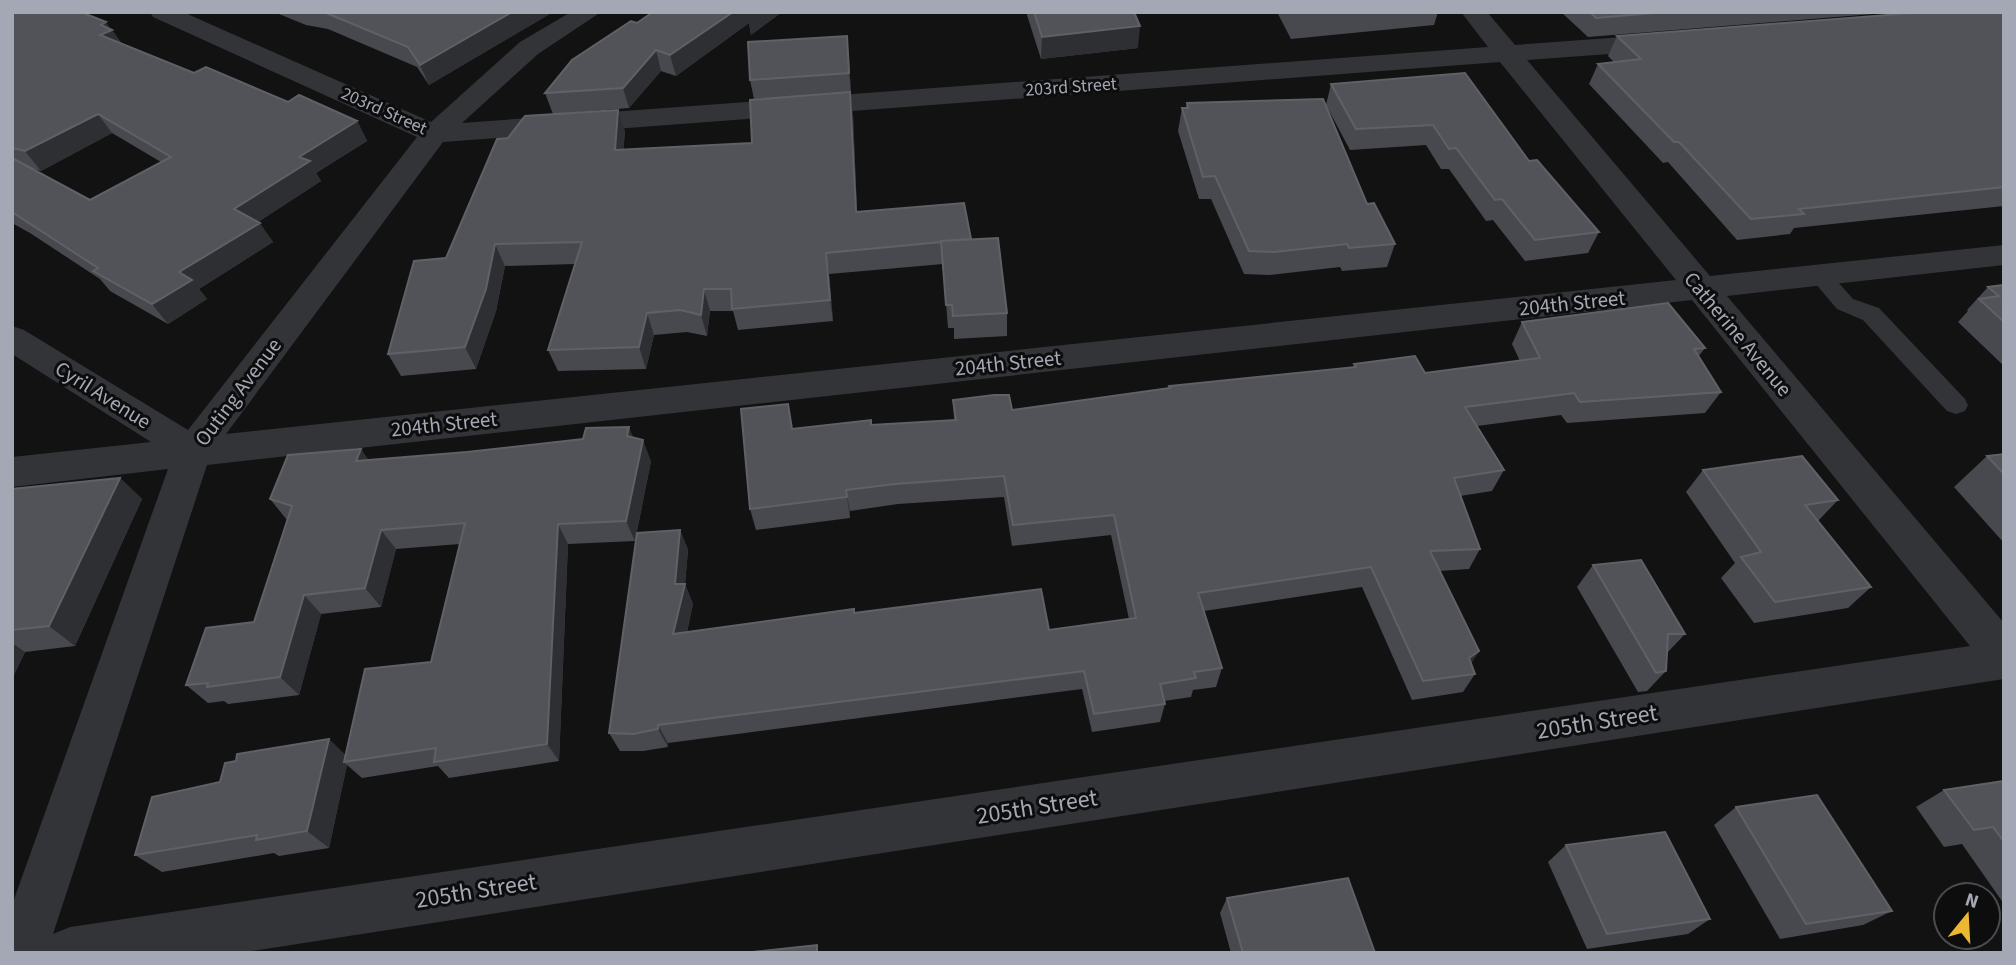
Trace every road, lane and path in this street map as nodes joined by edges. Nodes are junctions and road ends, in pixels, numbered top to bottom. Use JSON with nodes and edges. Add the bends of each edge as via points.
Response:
{"nodes":[{"id":1,"x":162,"y":12,"type":"edge"},
{"id":2,"x":589,"y":12,"type":"edge"},
{"id":3,"x":1474,"y":12,"type":"edge"},
{"id":4,"x":1687,"y":40,"type":"edge"},
{"id":5,"x":1508,"y":54,"type":"junction"},
{"id":6,"x":434,"y":134,"type":"junction"},
{"id":7,"x":2004,"y":255,"type":"edge"},
{"id":8,"x":1821,"y":276,"type":"junction"},
{"id":9,"x":1701,"y":289,"type":"junction"},
{"id":10,"x":12,"y":338,"type":"edge"},
{"id":11,"x":1956,"y":405,"type":"dead end"},
{"id":12,"x":193,"y":451,"type":"junction"},
{"id":13,"x":12,"y":472,"type":"edge"},
{"id":14,"x":2004,"y":658,"type":"edge"},
{"id":15,"x":20,"y":953,"type":"edge"},
{"id":16,"x":70,"y":953,"type":"edge"}],
"edges":[{"from":1,"to":6,"type":"street","name":"203rd Street"},
{"from":2,"to":6,"type":"street","name":"Outing Avenue","via":[[529,48]]},
{"from":3,"to":5,"type":"street","name":"Catherine Avenue"},
{"from":4,"to":5,"type":"street","name":"203rd Street"},
{"from":5,"to":6,"type":"street","name":"203rd Street"},
{"from":5,"to":9,"type":"street","name":"Catherine Avenue"},
{"from":6,"to":12,"type":"street","name":"Outing Avenue"},
{"from":7,"to":8,"type":"street","name":"204th Street"},
{"from":8,"to":9,"type":"street","name":"204th Street"},
{"from":8,"to":11,"type":"lane","via":[[1845,304],[1871,314]]},
{"from":9,"to":12,"type":"street","name":"204th Street"},
{"from":9,"to":14,"type":"street","name":"Catherine Avenue"},
{"from":10,"to":12,"type":"street","name":"Cyril Avenue"},
{"from":12,"to":13,"type":"street","name":"204th Street"},
{"from":12,"to":15,"type":"street","name":"Outing Avenue"},
{"from":14,"to":16,"type":"street","name":"205th Street"}]}
